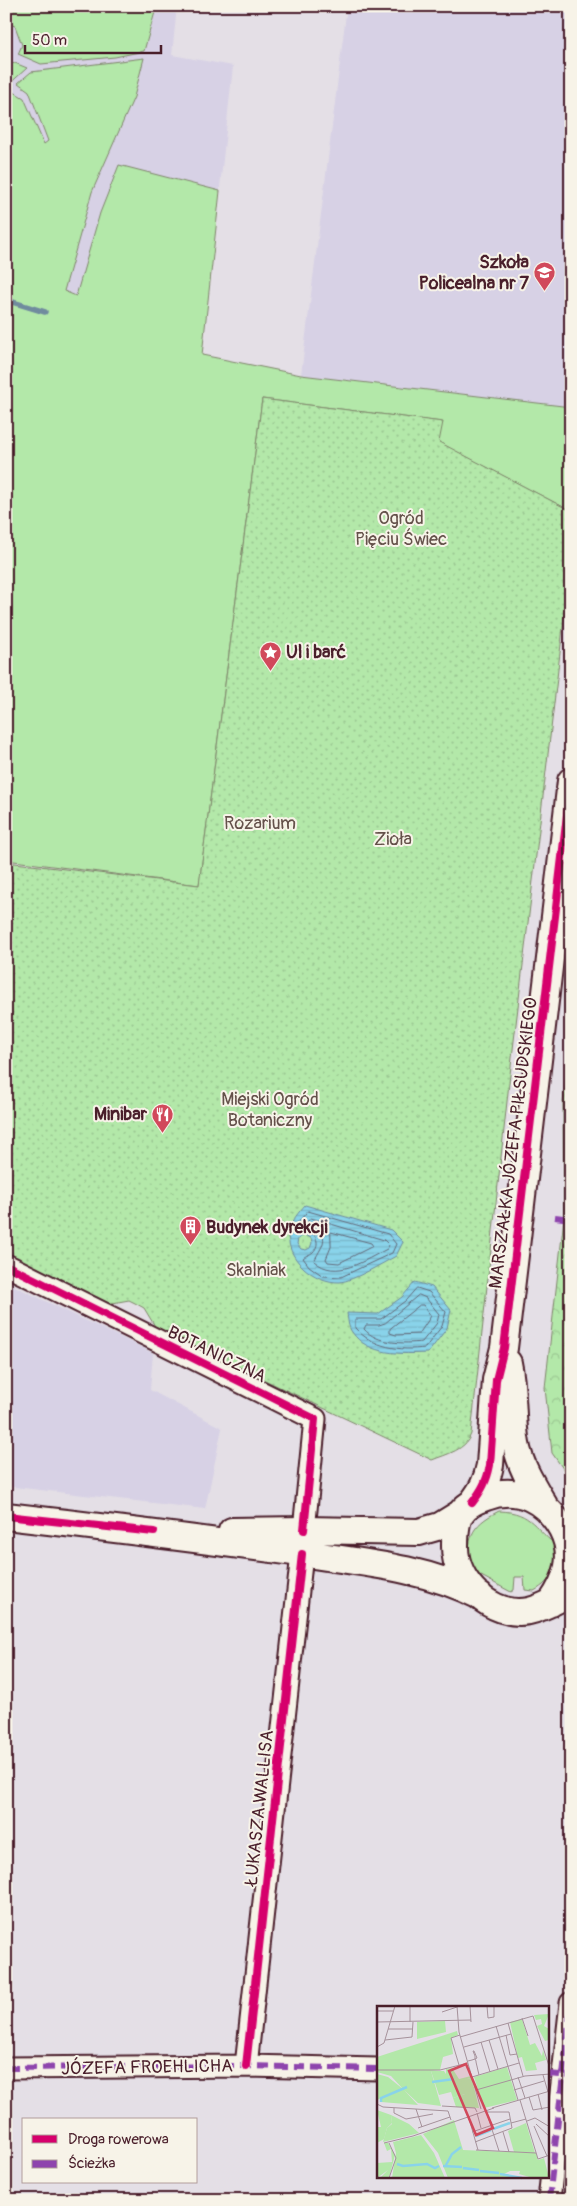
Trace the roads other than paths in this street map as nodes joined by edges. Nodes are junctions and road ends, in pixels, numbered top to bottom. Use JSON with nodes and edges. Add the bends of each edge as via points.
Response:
{"nodes":[{"id":1,"x":571,"y":781,"type":"edge"},
{"id":2,"x":564,"y":891,"type":"edge"},
{"id":3,"x":6,"y":1265,"type":"edge"},
{"id":4,"x":504,"y":1348,"type":"junction"},
{"id":5,"x":467,"y":1508,"type":"junction"},
{"id":6,"x":6,"y":1516,"type":"edge"},
{"id":7,"x":557,"y":1519,"type":"edge"},
{"id":8,"x":303,"y":1542,"type":"junction"},
{"id":9,"x":480,"y":1596,"type":"junction"},
{"id":10,"x":561,"y":1598,"type":"edge"},
{"id":11,"x":571,"y":2003,"type":"edge"},
{"id":12,"x":246,"y":2066,"type":"junction"},
{"id":13,"x":6,"y":2068,"type":"edge"},
{"id":14,"x":377,"y":2069,"type":"edge"},
{"id":15,"x":561,"y":2075,"type":"edge"},
{"id":16,"x":549,"y":2200,"type":"edge"}],
"edges":[{"from":1,"to":2,"type":"street","name":"MARSZAŁKA JÓZEFA PIŁSUDSKIEGO"},
{"from":2,"to":4,"type":"street","name":"MARSZAŁKA JÓZEFA PIŁSUDSKIEGO"},
{"from":3,"to":8,"type":"street","name":"BOTANICZNA","via":[[315,1418]]},
{"from":4,"to":5,"type":"street","name":"MARSZAŁKA JÓZEFA PIŁSUDSKIEGO","via":[[496,1380],[488,1477]]},
{"from":4,"to":7,"type":"street","name":"MARSZAŁKA JÓZEFA PIŁSUDSKIEGO","via":[[512,1380],[516,1447],[529,1479]]},
{"from":5,"to":7,"type":"street","via":[[497,1493],[509,1492],[532,1498]]},
{"from":5,"to":8,"type":"street","via":[[440,1526],[418,1532]]},
{"from":5,"to":9,"type":"street","via":[[455,1538],[457,1564],[462,1576]]},
{"from":6,"to":8,"type":"street","via":[[154,1532]]},
{"from":7,"to":10,"type":"street","via":[[566,1538],[570,1564]]},
{"from":8,"to":9,"type":"street","via":[[433,1577]]},
{"from":8,"to":12,"type":"street","name":"ŁUKASZA WALLISA"},
{"from":9,"to":10,"type":"street","via":[[499,1608],[511,1611],[531,1611]]},
{"from":11,"to":15,"type":"street"},
{"from":12,"to":13,"type":"street","name":"JÓZEFA FROEHLICHA"},
{"from":12,"to":14,"type":"street","name":"JÓZEFA FROEHLICHA"},
{"from":15,"to":16,"type":"street"}]}
